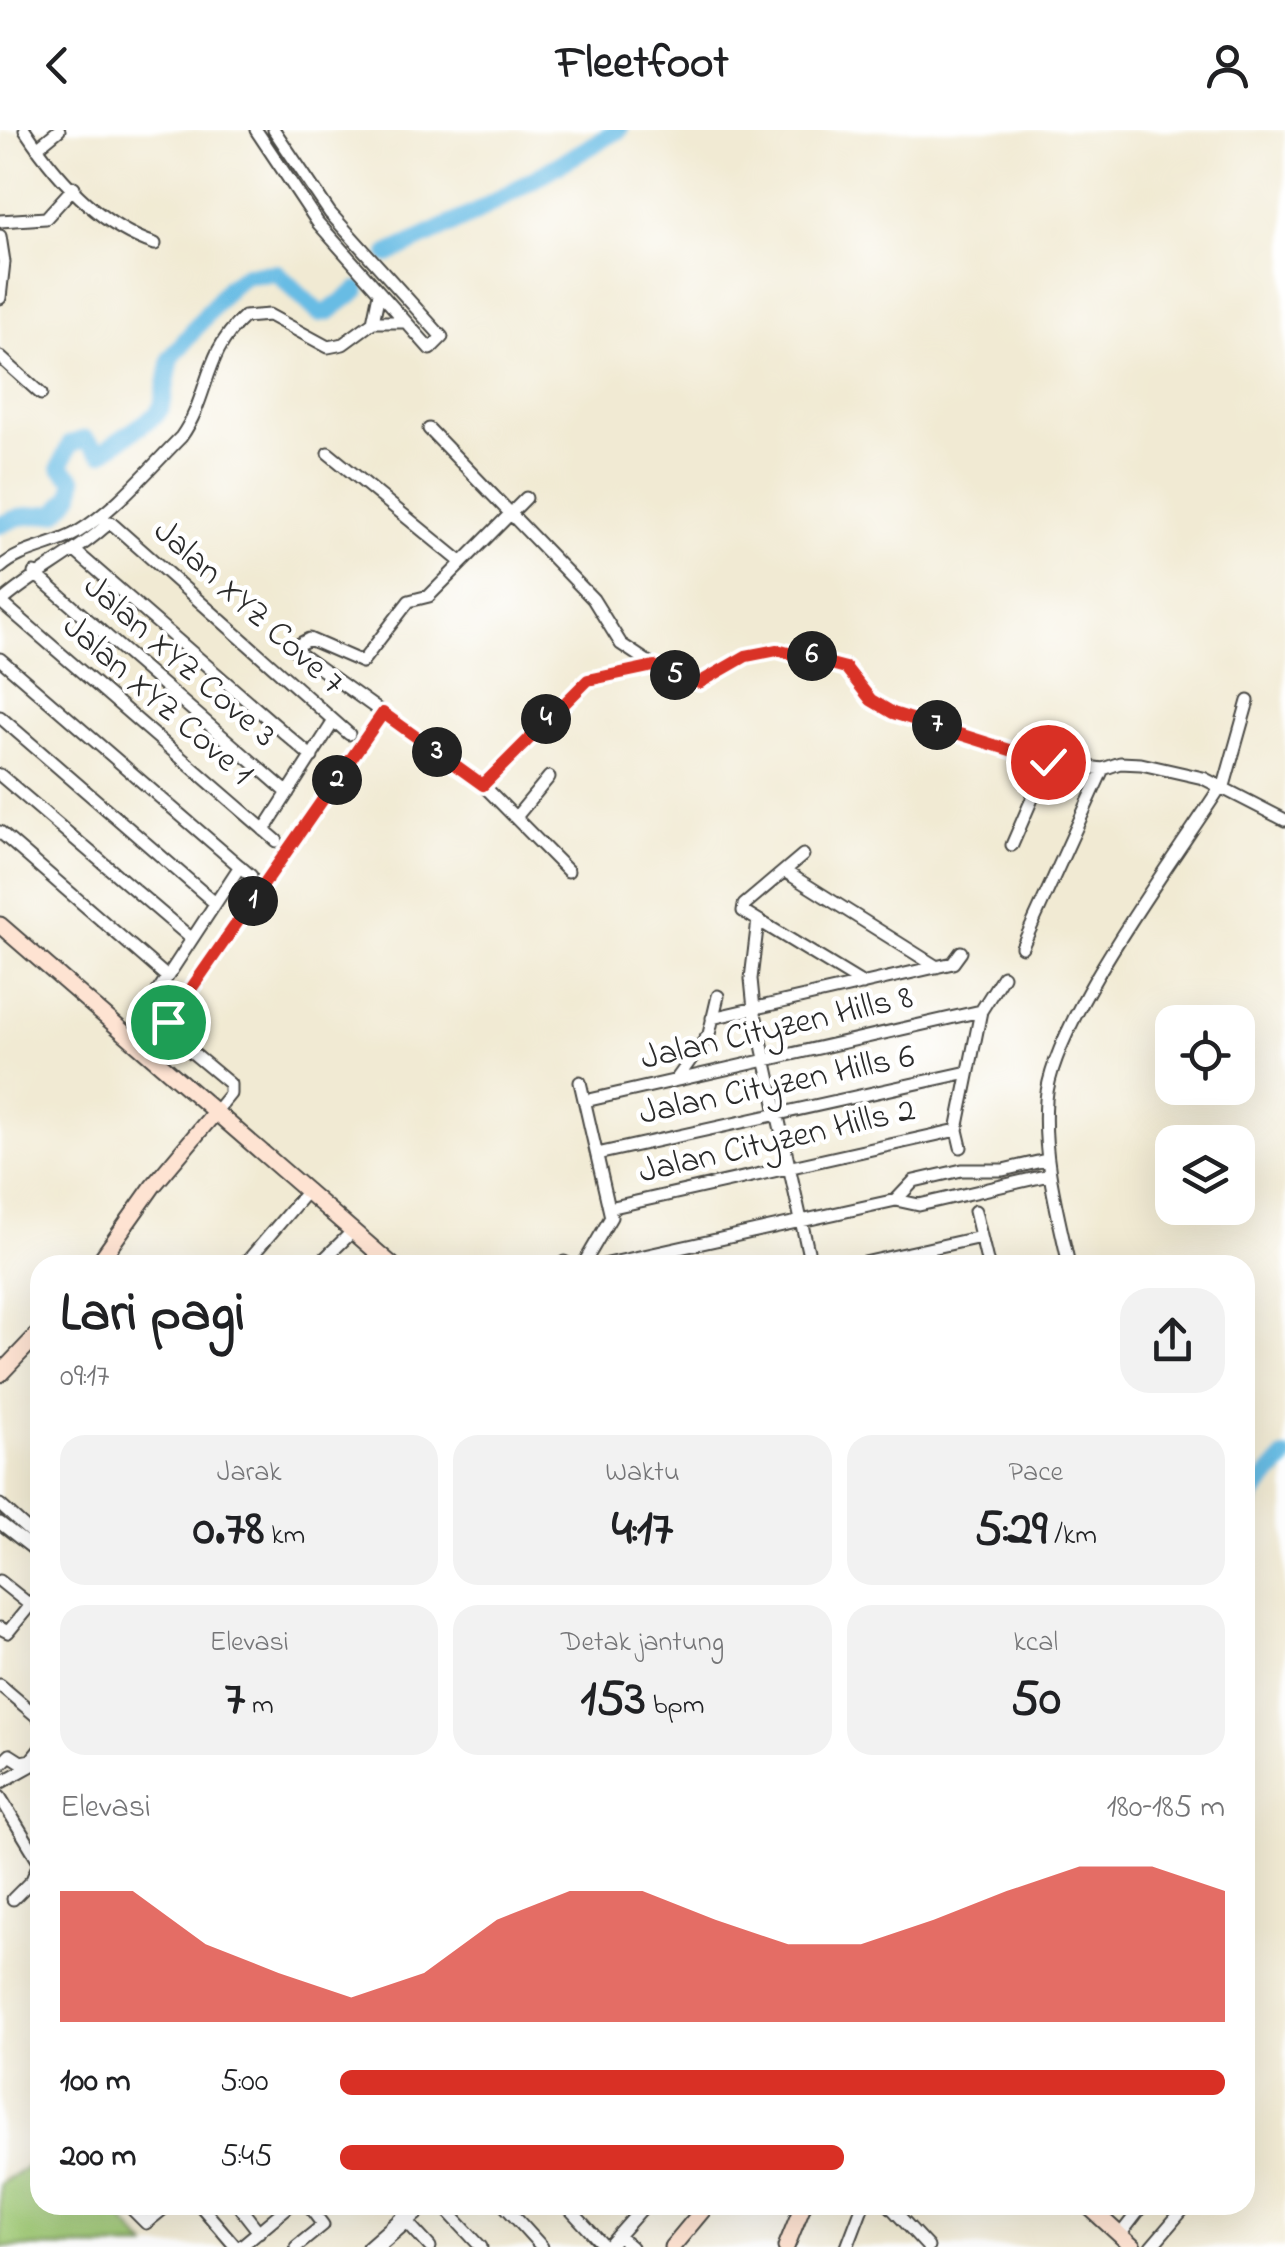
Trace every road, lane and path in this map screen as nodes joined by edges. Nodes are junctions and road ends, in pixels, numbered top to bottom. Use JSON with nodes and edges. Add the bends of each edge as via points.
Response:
{"nodes":[{"id":1,"x":26,"y":130,"type":"edge"},
{"id":2,"x":59,"y":130,"type":"edge"},
{"id":3,"x":256,"y":130,"type":"edge"},
{"id":4,"x":274,"y":130,"type":"edge"},
{"id":5,"x":37,"y":148,"type":"junction"},
{"id":6,"x":74,"y":187,"type":"junction"},
{"id":7,"x":0,"y":222,"type":"edge"},
{"id":8,"x":0,"y":236,"type":"edge"},
{"id":9,"x":154,"y":244,"type":"dead end"},
{"id":10,"x":378,"y":292,"type":"junction"},
{"id":11,"x":0,"y":298,"type":"edge"},
{"id":12,"x":373,"y":322,"type":"junction"},
{"id":13,"x":405,"y":322,"type":"junction"},
{"id":14,"x":0,"y":357,"type":"edge"},
{"id":15,"x":41,"y":394,"type":"dead end"},
{"id":16,"x":429,"y":429,"type":"dead end"},
{"id":17,"x":328,"y":454,"type":"dead end"},
{"id":18,"x":526,"y":498,"type":"dead end"},
{"id":19,"x":510,"y":512,"type":"junction"},
{"id":20,"x":74,"y":551,"type":"junction"},
{"id":21,"x":461,"y":562,"type":"junction"},
{"id":22,"x":0,"y":568,"type":"edge"},
{"id":23,"x":34,"y":573,"type":"junction"},
{"id":24,"x":0,"y":602,"type":"edge"},
{"id":25,"x":0,"y":659,"type":"edge"},
{"id":26,"x":654,"y":666,"type":"junction"},
{"id":27,"x":1248,"y":700,"type":"dead end"},
{"id":28,"x":383,"y":713,"type":"junction"},
{"id":29,"x":0,"y":717,"type":"edge"},
{"id":30,"x":334,"y":721,"type":"junction"},
{"id":31,"x":349,"y":734,"type":"dead end"},
{"id":32,"x":312,"y":757,"type":"junction"},
{"id":33,"x":1048,"y":762,"type":"junction"},
{"id":34,"x":1103,"y":769,"type":"junction"},
{"id":35,"x":0,"y":775,"type":"edge"},
{"id":36,"x":550,"y":778,"type":"dead end"},
{"id":37,"x":483,"y":785,"type":"junction"},
{"id":38,"x":1222,"y":788,"type":"junction"},
{"id":39,"x":288,"y":793,"type":"junction"},
{"id":40,"x":516,"y":817,"type":"junction"},
{"id":41,"x":1285,"y":820,"type":"edge"},
{"id":42,"x":264,"y":830,"type":"junction"},
{"id":43,"x":0,"y":832,"type":"edge"},
{"id":44,"x":277,"y":841,"type":"dead end"},
{"id":45,"x":1012,"y":845,"type":"dead end"},
{"id":46,"x":803,"y":855,"type":"dead end"},
{"id":47,"x":240,"y":866,"type":"junction"},
{"id":48,"x":568,"y":872,"type":"dead end"},
{"id":49,"x":786,"y":872,"type":"junction"},
{"id":50,"x":251,"y":876,"type":"dead end"},
{"id":51,"x":215,"y":904,"type":"junction"},
{"id":52,"x":758,"y":920,"type":"junction"},
{"id":53,"x":0,"y":925,"type":"edge"},
{"id":54,"x":192,"y":940,"type":"junction"},
{"id":55,"x":1022,"y":947,"type":"dead end"},
{"id":56,"x":961,"y":952,"type":"dead end"},
{"id":57,"x":937,"y":967,"type":"junction"},
{"id":58,"x":168,"y":976,"type":"junction"},
{"id":59,"x":1003,"y":976,"type":"dead end"},
{"id":60,"x":863,"y":984,"type":"junction"},
{"id":61,"x":158,"y":992,"type":"dead end"},
{"id":62,"x":718,"y":996,"type":"dead end"},
{"id":63,"x":754,"y":1009,"type":"junction"},
{"id":64,"x":981,"y":1011,"type":"junction"},
{"id":65,"x":712,"y":1018,"type":"junction"},
{"id":66,"x":164,"y":1029,"type":"junction"},
{"id":67,"x":148,"y":1052,"type":"junction"},
{"id":68,"x":766,"y":1060,"type":"junction"},
{"id":69,"x":968,"y":1072,"type":"junction"},
{"id":70,"x":676,"y":1080,"type":"junction"},
{"id":71,"x":580,"y":1082,"type":"dead end"},
{"id":72,"x":585,"y":1101,"type":"junction"},
{"id":73,"x":216,"y":1111,"type":"junction"},
{"id":74,"x":778,"y":1114,"type":"junction"},
{"id":75,"x":957,"y":1130,"type":"junction"},
{"id":76,"x":961,"y":1147,"type":"dead end"},
{"id":77,"x":597,"y":1154,"type":"junction"},
{"id":78,"x":1046,"y":1160,"type":"junction"},
{"id":79,"x":790,"y":1168,"type":"junction"},
{"id":80,"x":1049,"y":1175,"type":"junction"},
{"id":81,"x":308,"y":1190,"type":"junction"},
{"id":82,"x":896,"y":1200,"type":"junction"},
{"id":83,"x":610,"y":1208,"type":"junction"},
{"id":84,"x":975,"y":1210,"type":"dead end"},
{"id":85,"x":802,"y":1221,"type":"junction"},
{"id":86,"x":354,"y":1230,"type":"junction"},
{"id":87,"x":981,"y":1237,"type":"junction"},
{"id":88,"x":104,"y":1255,"type":"edge"},
{"id":89,"x":253,"y":1255,"type":"edge"},
{"id":90,"x":328,"y":1255,"type":"edge"},
{"id":91,"x":381,"y":1255,"type":"edge"},
{"id":92,"x":590,"y":1255,"type":"edge"},
{"id":93,"x":648,"y":1255,"type":"edge"},
{"id":94,"x":810,"y":1255,"type":"edge"},
{"id":95,"x":899,"y":1255,"type":"edge"},
{"id":96,"x":986,"y":1255,"type":"edge"},
{"id":97,"x":1067,"y":1255,"type":"edge"},
{"id":98,"x":30,"y":1342,"type":"edge"},
{"id":99,"x":0,"y":1374,"type":"edge"},
{"id":100,"x":0,"y":1505,"type":"edge"},
{"id":101,"x":0,"y":1523,"type":"edge"},
{"id":102,"x":30,"y":1532,"type":"edge"},
{"id":103,"x":30,"y":1546,"type":"edge"},
{"id":104,"x":0,"y":1581,"type":"edge"},
{"id":105,"x":30,"y":1604,"type":"joint"},
{"id":106,"x":0,"y":1628,"type":"edge"},
{"id":107,"x":0,"y":1684,"type":"edge"},
{"id":108,"x":30,"y":1710,"type":"edge"},
{"id":109,"x":5,"y":1750,"type":"edge"},
{"id":110,"x":30,"y":1757,"type":"edge"},
{"id":111,"x":0,"y":1765,"type":"edge"},
{"id":112,"x":30,"y":1766,"type":"edge"},
{"id":113,"x":0,"y":1783,"type":"edge"},
{"id":114,"x":0,"y":1796,"type":"edge"},
{"id":115,"x":30,"y":1846,"type":"edge"},
{"id":116,"x":30,"y":1882,"type":"edge"},
{"id":117,"x":12,"y":1900,"type":"dead end"},
{"id":118,"x":209,"y":2215,"type":"edge"},
{"id":119,"x":246,"y":2215,"type":"edge"},
{"id":120,"x":279,"y":2215,"type":"edge"},
{"id":121,"x":315,"y":2215,"type":"edge"},
{"id":122,"x":405,"y":2215,"type":"edge"},
{"id":123,"x":415,"y":2215,"type":"edge"},
{"id":124,"x":451,"y":2215,"type":"edge"},
{"id":125,"x":513,"y":2215,"type":"edge"},
{"id":126,"x":576,"y":2215,"type":"edge"},
{"id":127,"x":633,"y":2215,"type":"edge"},
{"id":128,"x":699,"y":2215,"type":"edge"},
{"id":129,"x":799,"y":2215,"type":"edge"},
{"id":130,"x":860,"y":2215,"type":"edge"},
{"id":131,"x":898,"y":2215,"type":"edge"},
{"id":132,"x":1098,"y":2215,"type":"edge"},
{"id":133,"x":1138,"y":2215,"type":"edge"},
{"id":134,"x":1178,"y":2215,"type":"edge"},
{"id":135,"x":408,"y":2222,"type":"junction"},
{"id":136,"x":259,"y":2232,"type":"junction"},
{"id":137,"x":618,"y":2236,"type":"junction"},
{"id":138,"x":849,"y":2241,"type":"edge"},
{"id":139,"x":1128,"y":2244,"type":"edge"},
{"id":140,"x":238,"y":2247,"type":"edge"},
{"id":141,"x":296,"y":2247,"type":"edge"},
{"id":142,"x":368,"y":2247,"type":"edge"},
{"id":143,"x":378,"y":2247,"type":"edge"},
{"id":144,"x":430,"y":2247,"type":"edge"},
{"id":145,"x":481,"y":2247,"type":"edge"},
{"id":146,"x":542,"y":2247,"type":"edge"},
{"id":147,"x":606,"y":2247,"type":"edge"},
{"id":148,"x":631,"y":2247,"type":"edge"},
{"id":149,"x":672,"y":2247,"type":"edge"},
{"id":150,"x":786,"y":2247,"type":"edge"},
{"id":151,"x":864,"y":2247,"type":"edge"},
{"id":152,"x":928,"y":2247,"type":"edge"},
{"id":153,"x":1151,"y":2247,"type":"edge"}],
"edges":[{"from":1,"to":5,"type":"street"},
{"from":2,"to":5,"type":"street"},
{"from":3,"to":10,"type":"street","via":[[318,223]]},
{"from":4,"to":13,"type":"street","via":[[330,213],[442,338],[430,349]]},
{"from":5,"to":6,"type":"street"},
{"from":6,"to":7,"type":"street","via":[[46,218]]},
{"from":6,"to":9,"type":"street","via":[[87,205]]},
{"from":8,"to":11,"type":"street"},
{"from":10,"to":12,"type":"street"},
{"from":10,"to":13,"type":"street"},
{"from":12,"to":13,"type":"street"},
{"from":12,"to":22,"type":"street","via":[[344,344],[328,347],[269,315],[244,317],[216,348],[181,437],[91,524]]},
{"from":14,"to":15,"type":"street"},
{"from":16,"to":19,"type":"street"},
{"from":17,"to":21,"type":"street"},
{"from":18,"to":19,"type":"street"},
{"from":19,"to":21,"type":"street"},
{"from":19,"to":26,"type":"street","via":[[593,599],[621,644]]},
{"from":20,"to":23,"type":"street"},
{"from":20,"to":30,"type":"street","name":"Jalan XYZ Cove 7","via":[[110,522]]},
{"from":20,"to":32,"type":"street"},
{"from":21,"to":28,"type":"street","via":[[429,596],[408,601],[362,662],[310,639],[292,648]]},
{"from":23,"to":24,"type":"street"},
{"from":23,"to":39,"type":"street","name":"Jalan XYZ Cove 3"},
{"from":24,"to":42,"type":"street","name":"Jalan XYZ Cove 1"},
{"from":25,"to":47,"type":"street"},
{"from":26,"to":33,"type":"street","via":[[699,683],[762,651],[830,660],[893,713]]},
{"from":26,"to":37,"type":"street","via":[[588,680]]},
{"from":27,"to":38,"type":"street"},
{"from":28,"to":37,"type":"street"},
{"from":28,"to":66,"type":"street"},
{"from":29,"to":51,"type":"street"},
{"from":30,"to":31,"type":"street","name":"Jalan XYZ Cove 7"},
{"from":30,"to":32,"type":"street"},
{"from":32,"to":39,"type":"street"},
{"from":33,"to":34,"type":"street"},
{"from":33,"to":45,"type":"street"},
{"from":34,"to":38,"type":"street","via":[[1141,764]]},
{"from":34,"to":55,"type":"street"},
{"from":35,"to":54,"type":"street"},
{"from":36,"to":40,"type":"street"},
{"from":37,"to":40,"type":"street"},
{"from":38,"to":41,"type":"street"},
{"from":38,"to":78,"type":"street","via":[[1077,1012],[1055,1058],[1046,1096]]},
{"from":39,"to":42,"type":"street"},
{"from":40,"to":48,"type":"street"},
{"from":42,"to":44,"type":"street","name":"Jalan XYZ Cove 1"},
{"from":43,"to":58,"type":"street"},
{"from":46,"to":49,"type":"street"},
{"from":47,"to":50,"type":"street"},
{"from":47,"to":51,"type":"street"},
{"from":49,"to":52,"type":"street","via":[[744,905]]},
{"from":49,"to":57,"type":"street"},
{"from":51,"to":54,"type":"street"},
{"from":52,"to":60,"type":"street"},
{"from":52,"to":63,"type":"street"},
{"from":53,"to":67,"type":"street"},
{"from":54,"to":58,"type":"street"},
{"from":56,"to":57,"type":"street","via":[[953,964]]},
{"from":57,"to":60,"type":"street"},
{"from":58,"to":61,"type":"street"},
{"from":59,"to":64,"type":"street"},
{"from":60,"to":63,"type":"street"},
{"from":62,"to":65,"type":"street"},
{"from":63,"to":65,"type":"street"},
{"from":63,"to":68,"type":"street"},
{"from":64,"to":68,"type":"street","name":"Jalan Cityzen Hills 8"},
{"from":64,"to":69,"type":"street"},
{"from":65,"to":70,"type":"street","via":[[709,1034]]},
{"from":66,"to":67,"type":"street"},
{"from":66,"to":73,"type":"street","via":[[230,1084]]},
{"from":67,"to":73,"type":"street"},
{"from":68,"to":70,"type":"street","name":"Jalan Cityzen Hills 8"},
{"from":68,"to":74,"type":"street"},
{"from":69,"to":74,"type":"street","name":"Jalan Cityzen Hills 6"},
{"from":69,"to":75,"type":"street"},
{"from":70,"to":72,"type":"street","name":"Jalan Cityzen Hills 8"},
{"from":71,"to":72,"type":"street"},
{"from":72,"to":77,"type":"street"},
{"from":73,"to":81,"type":"street"},
{"from":73,"to":88,"type":"street"},
{"from":74,"to":77,"type":"street","name":"Jalan Cityzen Hills 6"},
{"from":74,"to":79,"type":"street"},
{"from":75,"to":76,"type":"street"},
{"from":75,"to":79,"type":"street","name":"Jalan Cityzen Hills 2"},
{"from":77,"to":83,"type":"street"},
{"from":78,"to":80,"type":"street"},
{"from":78,"to":82,"type":"street","via":[[914,1181]]},
{"from":79,"to":83,"type":"street","name":"Jalan Cityzen Hills 2"},
{"from":79,"to":85,"type":"street"},
{"from":80,"to":82,"type":"street","via":[[919,1205]]},
{"from":80,"to":97,"type":"street"},
{"from":81,"to":86,"type":"street"},
{"from":81,"to":89,"type":"street"},
{"from":82,"to":85,"type":"street"},
{"from":83,"to":92,"type":"street"},
{"from":84,"to":87,"type":"street"},
{"from":85,"to":93,"type":"street"},
{"from":85,"to":94,"type":"street"},
{"from":86,"to":90,"type":"street"},
{"from":86,"to":91,"type":"street"},
{"from":87,"to":95,"type":"street"},
{"from":87,"to":96,"type":"street"},
{"from":98,"to":99,"type":"street"},
{"from":100,"to":102,"type":"street"},
{"from":101,"to":103,"type":"street"},
{"from":104,"to":105,"type":"street"},
{"from":105,"to":106,"type":"street","via":[[8,1632]]},
{"from":107,"to":108,"type":"street"},
{"from":109,"to":110,"type":"street","via":[[24,1762]]},
{"from":109,"to":111,"type":"street"},
{"from":112,"to":113,"type":"street"},
{"from":114,"to":115,"type":"street"},
{"from":116,"to":117,"type":"street"},
{"from":118,"to":140,"type":"street"},
{"from":119,"to":136,"type":"street"},
{"from":120,"to":136,"type":"street"},
{"from":121,"to":141,"type":"street","via":[[323,2226]]},
{"from":122,"to":142,"type":"street"},
{"from":123,"to":135,"type":"street"},
{"from":124,"to":145,"type":"street"},
{"from":125,"to":146,"type":"street"},
{"from":126,"to":147,"type":"street"},
{"from":127,"to":137,"type":"street"},
{"from":128,"to":149,"type":"street"},
{"from":129,"to":150,"type":"street"},
{"from":130,"to":138,"type":"street"},
{"from":131,"to":152,"type":"street"},
{"from":132,"to":139,"type":"street"},
{"from":133,"to":139,"type":"street"},
{"from":134,"to":153,"type":"street"},
{"from":135,"to":143,"type":"street"},
{"from":135,"to":144,"type":"street"},
{"from":136,"to":140,"type":"street"},
{"from":137,"to":147,"type":"street"},
{"from":137,"to":148,"type":"street"},
{"from":138,"to":151,"type":"street"}]}
